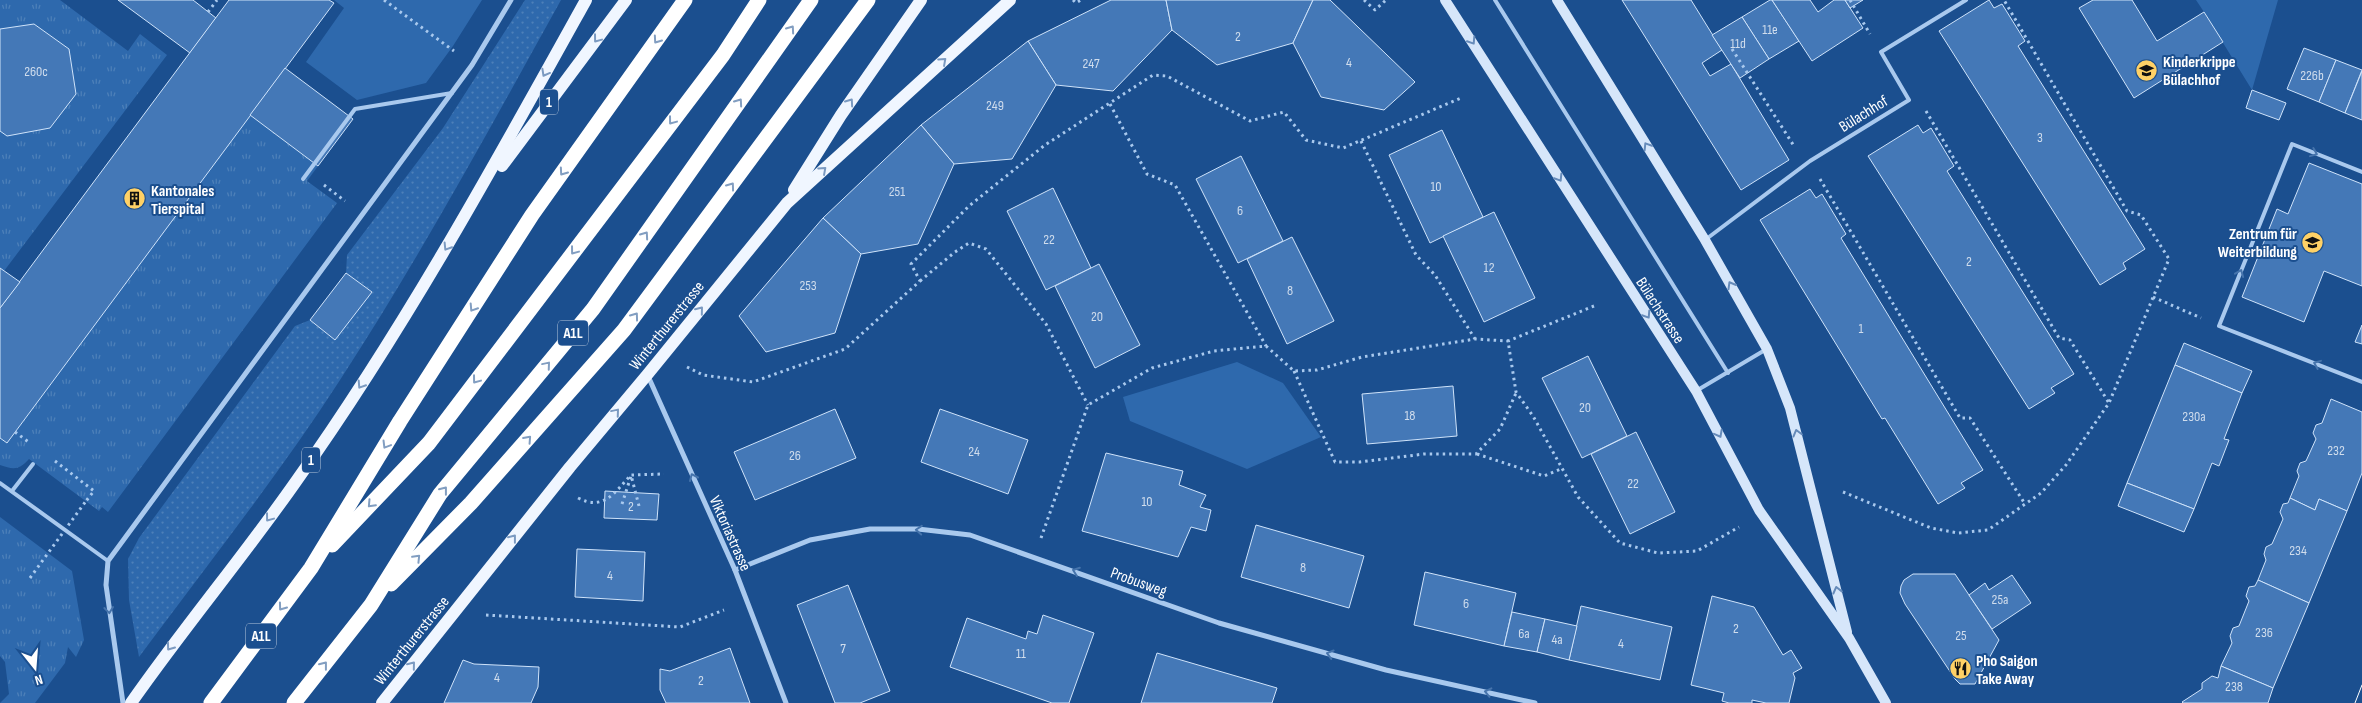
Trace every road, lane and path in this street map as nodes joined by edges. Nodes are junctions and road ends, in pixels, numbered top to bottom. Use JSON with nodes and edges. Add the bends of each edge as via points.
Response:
{"nodes":[{"id":1,"x":217,"y":0,"type":"edge"},
{"id":2,"x":384,"y":0,"type":"edge"},
{"id":3,"x":511,"y":0,"type":"edge"},
{"id":4,"x":586,"y":0,"type":"edge"},
{"id":5,"x":626,"y":0,"type":"edge"},
{"id":6,"x":685,"y":0,"type":"edge"},
{"id":7,"x":759,"y":0,"type":"edge"},
{"id":8,"x":811,"y":0,"type":"edge"},
{"id":9,"x":868,"y":0,"type":"edge"},
{"id":10,"x":921,"y":0,"type":"edge"},
{"id":11,"x":1010,"y":0,"type":"edge"},
{"id":12,"x":1073,"y":0,"type":"edge"},
{"id":13,"x":1081,"y":0,"type":"edge"},
{"id":14,"x":1364,"y":0,"type":"edge"},
{"id":15,"x":1386,"y":0,"type":"edge"},
{"id":16,"x":1445,"y":0,"type":"edge"},
{"id":17,"x":1495,"y":0,"type":"edge"},
{"id":18,"x":1557,"y":0,"type":"edge"},
{"id":19,"x":1850,"y":0,"type":"edge"},
{"id":20,"x":1966,"y":0,"type":"edge"},
{"id":21,"x":2004,"y":0,"type":"edge"},
{"id":22,"x":208,"y":12,"type":"dead end"},
{"id":23,"x":1858,"y":13,"type":"dead end"},
{"id":24,"x":1732,"y":49,"type":"dead end"},
{"id":25,"x":472,"y":65,"type":"junction"},
{"id":26,"x":452,"y":93,"type":"junction"},
{"id":27,"x":1461,"y":98,"type":"dead end"},
{"id":28,"x":1909,"y":100,"type":"junction"},
{"id":29,"x":1110,"y":104,"type":"junction"},
{"id":30,"x":1787,"y":135,"type":"dead end"},
{"id":31,"x":1361,"y":141,"type":"junction"},
{"id":32,"x":1810,"y":161,"type":"junction"},
{"id":33,"x":2362,"y":172,"type":"edge"},
{"id":34,"x":303,"y":179,"type":"dead end"},
{"id":35,"x":320,"y":182,"type":"dead end"},
{"id":36,"x":348,"y":202,"type":"dead end"},
{"id":37,"x":787,"y":203,"type":"junction"},
{"id":38,"x":472,"y":205,"type":"junction"},
{"id":39,"x":1705,"y":240,"type":"junction"},
{"id":40,"x":920,"y":281,"type":"junction"},
{"id":41,"x":2153,"y":297,"type":"junction"},
{"id":42,"x":1594,"y":306,"type":"dead end"},
{"id":43,"x":2219,"y":326,"type":"junction"},
{"id":44,"x":1475,"y":339,"type":"junction"},
{"id":45,"x":1508,"y":342,"type":"junction"},
{"id":46,"x":1266,"y":346,"type":"junction"},
{"id":47,"x":1767,"y":349,"type":"junction"},
{"id":48,"x":686,"y":366,"type":"dead end"},
{"id":49,"x":1294,"y":371,"type":"junction"},
{"id":50,"x":1728,"y":373,"type":"junction"},
{"id":51,"x":647,"y":375,"type":"junction"},
{"id":52,"x":2362,"y":382,"type":"edge"},
{"id":53,"x":1516,"y":392,"type":"junction"},
{"id":54,"x":1696,"y":392,"type":"junction"},
{"id":55,"x":2109,"y":403,"type":"junction"},
{"id":56,"x":1088,"y":405,"type":"junction"},
{"id":57,"x":15,"y":432,"type":"dead end"},
{"id":58,"x":31,"y":444,"type":"dead end"},
{"id":59,"x":1476,"y":454,"type":"junction"},
{"id":60,"x":47,"y":456,"type":"dead end"},
{"id":61,"x":33,"y":464,"type":"dead end"},
{"id":62,"x":1561,"y":469,"type":"junction"},
{"id":63,"x":664,"y":474,"type":"dead end"},
{"id":64,"x":631,"y":475,"type":"junction"},
{"id":65,"x":0,"y":483,"type":"edge"},
{"id":66,"x":12,"y":491,"type":"junction"},
{"id":67,"x":1843,"y":492,"type":"dead end"},
{"id":68,"x":577,"y":498,"type":"dead end"},
{"id":69,"x":622,"y":504,"type":"dead end"},
{"id":70,"x":2025,"y":504,"type":"junction"},
{"id":71,"x":639,"y":506,"type":"dead end"},
{"id":72,"x":1739,"y":527,"type":"dead end"},
{"id":73,"x":1035,"y":557,"type":"junction"},
{"id":74,"x":108,"y":561,"type":"junction"},
{"id":75,"x":311,"y":568,"type":"junction"},
{"id":76,"x":735,"y":570,"type":"junction"},
{"id":77,"x":30,"y":578,"type":"dead end"},
{"id":78,"x":371,"y":605,"type":"junction"},
{"id":79,"x":724,"y":610,"type":"dead end"},
{"id":80,"x":485,"y":615,"type":"dead end"},
{"id":81,"x":1849,"y":638,"type":"junction"},
{"id":82,"x":123,"y":703,"type":"edge"},
{"id":83,"x":131,"y":703,"type":"edge"},
{"id":84,"x":211,"y":703,"type":"edge"},
{"id":85,"x":294,"y":703,"type":"edge"},
{"id":86,"x":382,"y":703,"type":"edge"},
{"id":87,"x":786,"y":703,"type":"edge"},
{"id":88,"x":1535,"y":703,"type":"edge"},
{"id":89,"x":1886,"y":703,"type":"edge"}],
"edges":[{"from":1,"to":22,"type":"path"},
{"from":2,"to":25,"type":"path"},
{"from":3,"to":25,"type":"street"},
{"from":4,"to":38,"type":"main road","one_way":true},
{"from":5,"to":38,"type":"main road","number":"1","one_way":true},
{"from":6,"to":75,"type":"highway","one_way":true,"via":[[532,215],[400,421]]},
{"from":7,"to":75,"type":"highway","number":"A1L","one_way":true,"via":[[723,54],[429,443]]},
{"from":78,"to":8,"type":"highway","number":"A1L","one_way":true,"via":[[440,494],[593,309]]},
{"from":78,"to":9,"type":"highway","one_way":true,"via":[[471,502],[624,330]]},
{"from":37,"to":10,"type":"main road","one_way":true,"via":[[841,115]]},
{"from":37,"to":11,"type":"main road","name":"Winterthurerstrasse","one_way":true},
{"from":12,"to":13,"type":"path","via":[[1076,3]]},
{"from":14,"to":15,"type":"path","via":[[1375,10]]},
{"from":16,"to":54,"type":"street","name":"Bülachstrasse","one_way":true},
{"from":17,"to":50,"type":"lane"},
{"from":39,"to":18,"type":"street","name":"Bülachstrasse","one_way":true},
{"from":19,"to":23,"type":"path"},
{"from":20,"to":28,"type":"lane","name":"Bülachhof","via":[[1881,52]]},
{"from":21,"to":41,"type":"path","via":[[2128,211],[2140,215],[2168,259]]},
{"from":24,"to":30,"type":"path"},
{"from":25,"to":26,"type":"street"},
{"from":26,"to":34,"type":"lane","via":[[355,110]]},
{"from":26,"to":74,"type":"street"},
{"from":27,"to":31,"type":"path"},
{"from":28,"to":32,"type":"lane","name":"Bülachhof"},
{"from":28,"to":55,"type":"path","via":[[1917,95],[2060,338],[2070,340]]},
{"from":29,"to":31,"type":"path","via":[[1153,75],[1167,76],[1250,121],[1284,112],[1306,140],[1343,148]]},
{"from":29,"to":40,"type":"path","via":[[1045,145],[969,206],[911,264]]},
{"from":29,"to":46,"type":"path","via":[[1147,174],[1175,185]]},
{"from":31,"to":44,"type":"path","via":[[1416,255],[1436,276]]},
{"from":32,"to":39,"type":"lane","name":"Bülachhof"},
{"from":32,"to":70,"type":"path","via":[[1960,418],[1970,418]]},
{"from":43,"to":33,"type":"lane","one_way":true,"via":[[2292,144]]},
{"from":35,"to":36,"type":"path"},
{"from":51,"to":37,"type":"main road","name":"Winterthurerstrasse","one_way":true},
{"from":38,"to":83,"type":"main road","number":"1","one_way":true,"via":[[384,350],[297,481],[171,645]]},
{"from":47,"to":39,"type":"street","name":"Bülachstrasse","one_way":true},
{"from":40,"to":48,"type":"path","via":[[845,348],[836,352],[753,382],[703,376]]},
{"from":40,"to":56,"type":"path","via":[[969,243],[986,249],[1046,324]]},
{"from":41,"to":43,"type":"path"},
{"from":41,"to":55,"type":"path"},
{"from":42,"to":45,"type":"path"},
{"from":52,"to":43,"type":"lane","one_way":true},
{"from":44,"to":45,"type":"path"},
{"from":44,"to":49,"type":"path","via":[[1362,357],[1317,370]]},
{"from":45,"to":53,"type":"path"},
{"from":46,"to":49,"type":"path"},
{"from":46,"to":56,"type":"path","via":[[1214,351],[1152,368]]},
{"from":47,"to":50,"type":"lane"},
{"from":81,"to":47,"type":"street","name":"Bülachstrasse","one_way":true,"via":[[1790,408]]},
{"from":49,"to":59,"type":"path","via":[[1335,462],[1424,454]]},
{"from":50,"to":54,"type":"lane"},
{"from":76,"to":51,"type":"street","name":"Viktoriastrasse","one_way":true},
{"from":86,"to":51,"type":"main road","name":"Winterthurerstrasse","one_way":true},
{"from":53,"to":59,"type":"path","via":[[1500,429]]},
{"from":53,"to":62,"type":"path","via":[[1534,416]]},
{"from":54,"to":81,"type":"street","name":"Bülachstrasse","one_way":true,"via":[[1759,510]]},
{"from":55,"to":70,"type":"path","via":[[2066,464],[2041,493]]},
{"from":56,"to":73,"type":"path"},
{"from":57,"to":58,"type":"path"},
{"from":59,"to":62,"type":"path","via":[[1544,476]]},
{"from":60,"to":77,"type":"path","bridge":true,"via":[[94,491]]},
{"from":61,"to":66,"type":"lane"},
{"from":62,"to":72,"type":"path","via":[[1578,498],[1620,543],[1658,553],[1697,551]]},
{"from":63,"to":64,"type":"path"},
{"from":64,"to":68,"type":"path","via":[[600,503],[588,503]]},
{"from":64,"to":69,"type":"path"},
{"from":64,"to":71,"type":"path"},
{"from":65,"to":66,"type":"lane"},
{"from":66,"to":74,"type":"lane"},
{"from":67,"to":70,"type":"path","via":[[1931,528],[1958,533],[1988,530]]},
{"from":73,"to":76,"type":"street","name":"Probusweg","one_way":true,"via":[[970,535],[918,529],[870,529],[810,540]]},
{"from":88,"to":73,"type":"street","name":"Probusweg","one_way":true,"via":[[1386,670],[1220,623]]},
{"from":74,"to":82,"type":"street","one_way":true,"via":[[106,585]]},
{"from":75,"to":84,"type":"highway","number":"A1L","one_way":true},
{"from":76,"to":87,"type":"street","name":"Viktoriastrasse"},
{"from":85,"to":78,"type":"highway","number":"A1L","one_way":true},
{"from":79,"to":80,"type":"path","via":[[680,627]]},
{"from":81,"to":89,"type":"street","name":"Bülachstrasse"}]}
